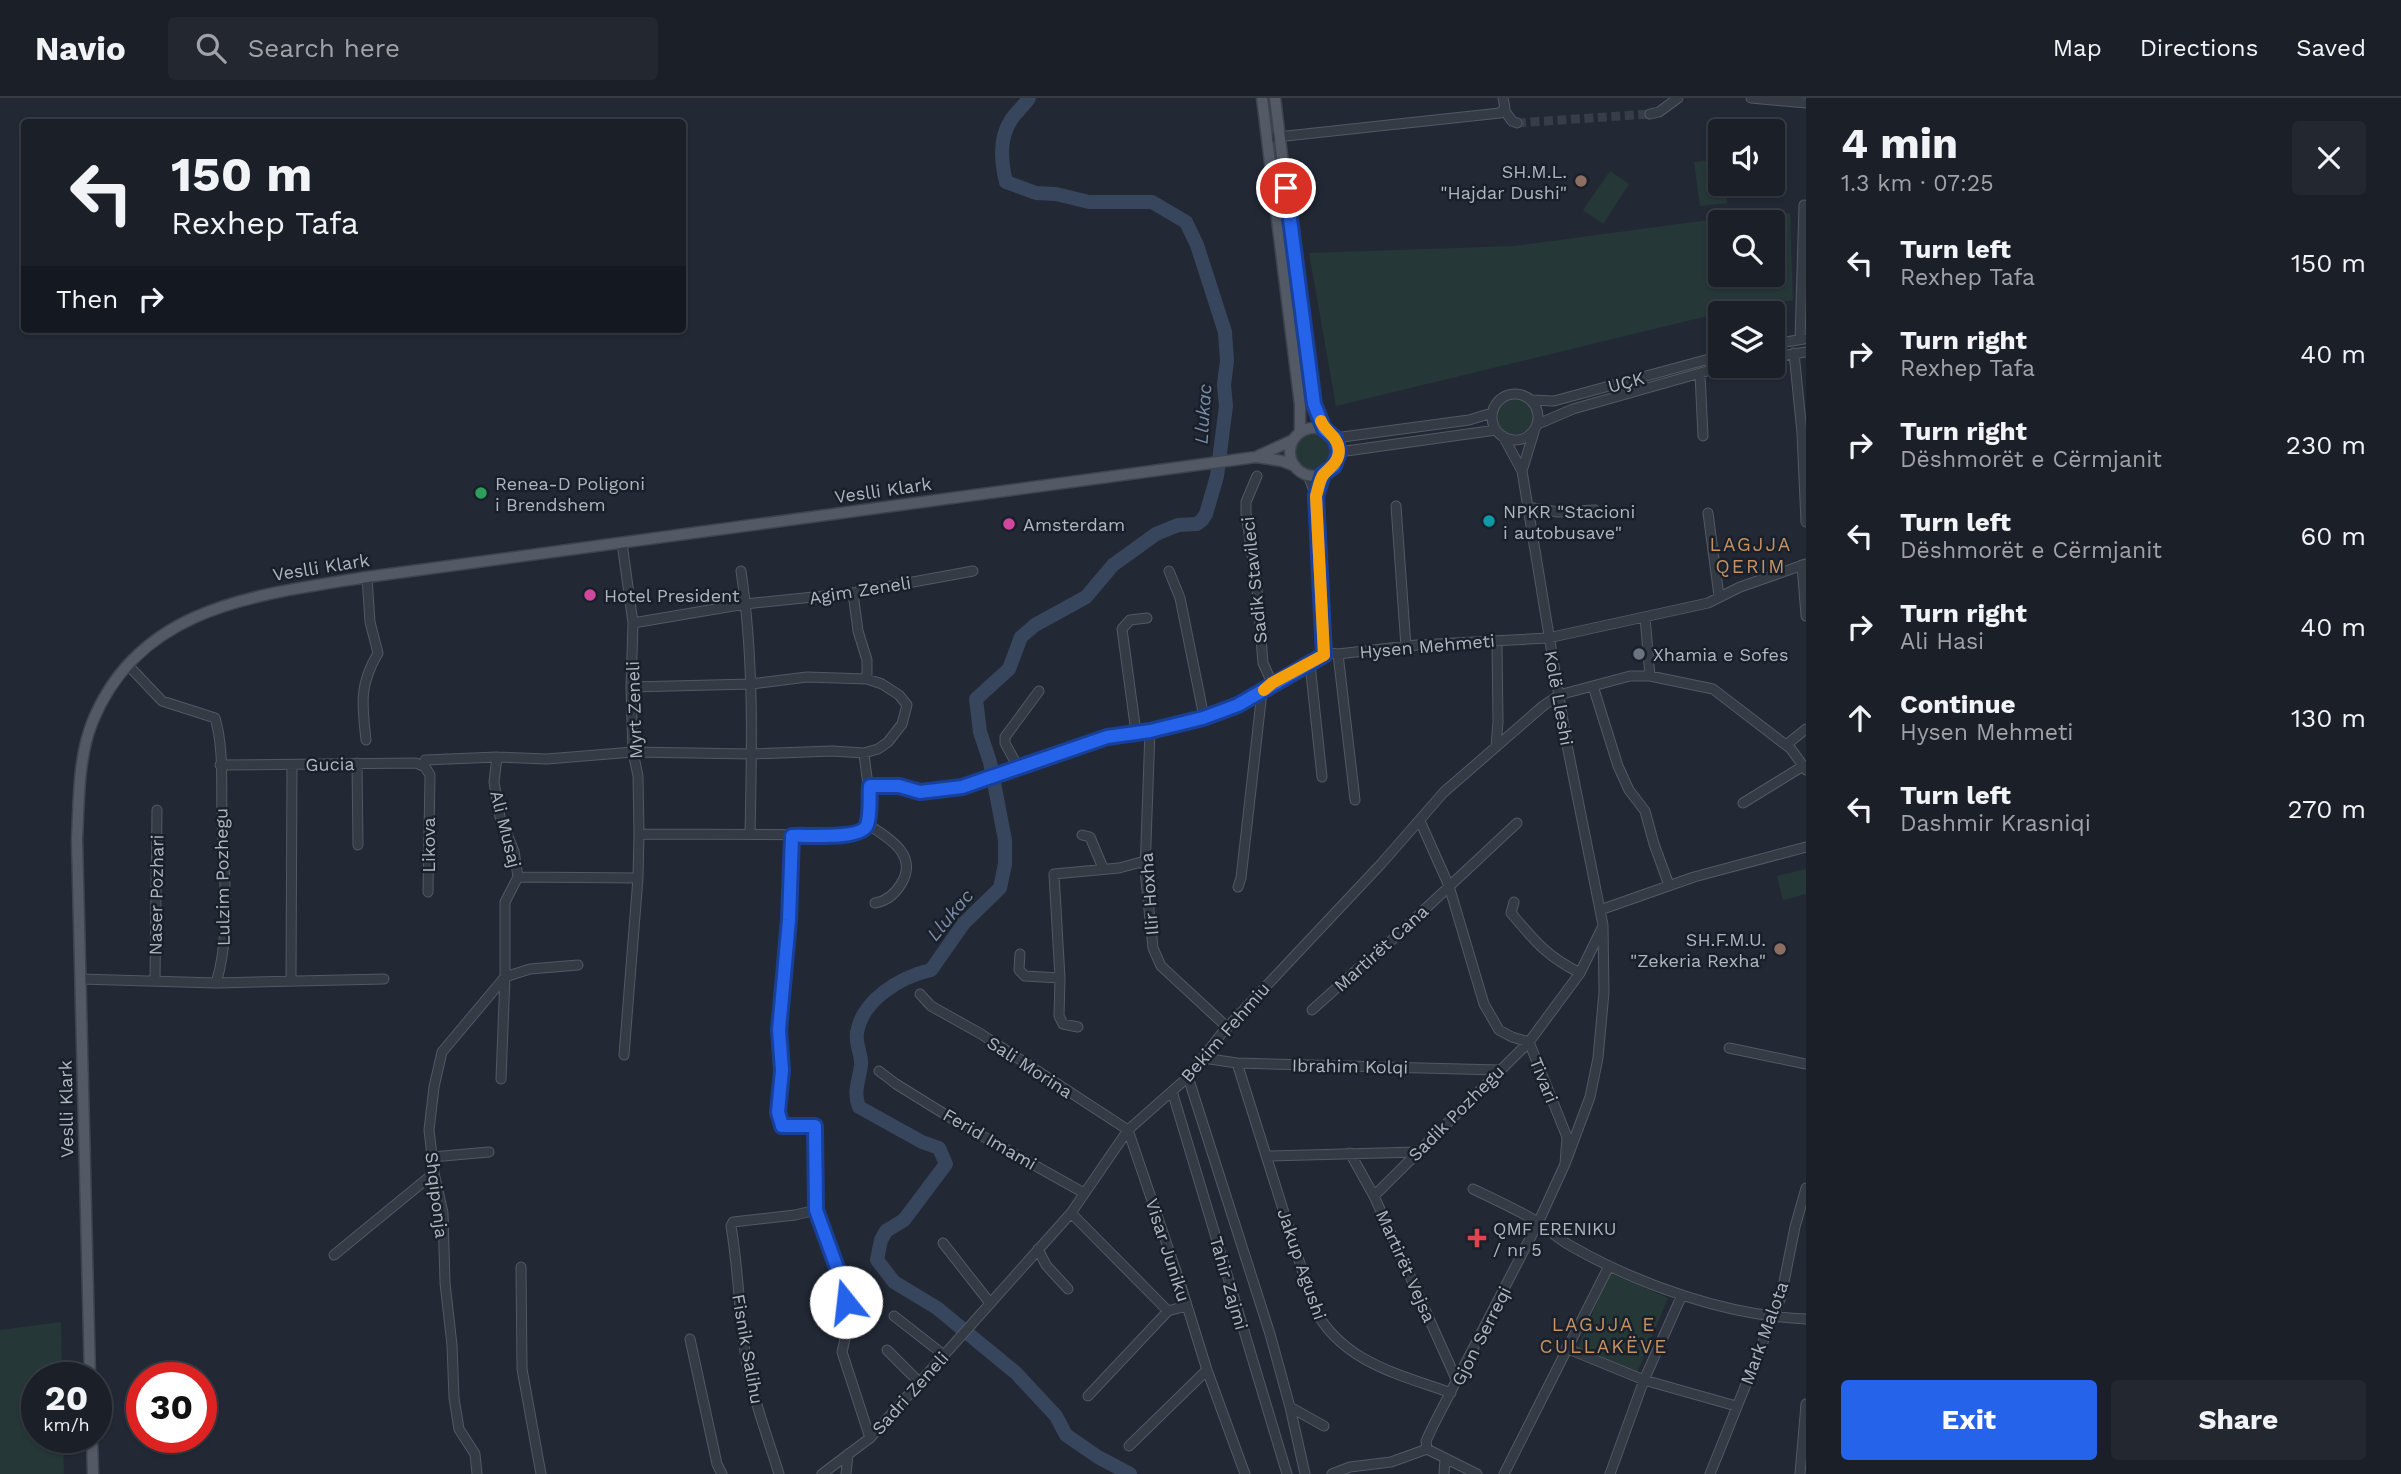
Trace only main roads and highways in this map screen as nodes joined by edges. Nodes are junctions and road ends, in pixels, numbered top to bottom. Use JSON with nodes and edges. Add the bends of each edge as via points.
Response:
{"nodes":[{"id":1,"x":1262,"y":98,"type":"edge"},
{"id":2,"x":1275,"y":98,"type":"edge"},
{"id":3,"x":1274,"y":137,"type":"junction"},
{"id":4,"x":1324,"y":429,"type":"junction"},
{"id":5,"x":1297,"y":436,"type":"junction"},
{"id":6,"x":1256,"y":457,"type":"junction"},
{"id":7,"x":1295,"y":466,"type":"junction"},
{"id":8,"x":90,"y":1362,"type":"edge"},
{"id":9,"x":92,"y":1453,"type":"edge"},
{"id":10,"x":93,"y":1474,"type":"edge"}],
"edges":[{"from":1,"to":3,"type":"main road"},
{"from":2,"to":3,"type":"main road"},
{"from":3,"to":4,"type":"main road","via":[[1314,404]]},
{"from":3,"to":5,"type":"main road","via":[[1300,405]]},
{"from":4,"to":5,"type":"main road","via":[[1312,428]]},
{"from":4,"to":7,"type":"main road","via":[[1335,438],[1339,452],[1334,466],[1323,474],[1308,475]]},
{"from":5,"to":6,"type":"main road","name":"Veslli Klark"},
{"from":5,"to":7,"type":"main road","via":[[1290,453]]},
{"from":6,"to":7,"type":"main road","name":"Veslli Klark"},
{"from":6,"to":8,"type":"main road","name":"Veslli Klark","via":[[367,577],[224,605],[163,633],[127,664],[108,692],[92,724],[80,779],[77,839]]},
{"from":9,"to":10,"type":"main road"}]}
